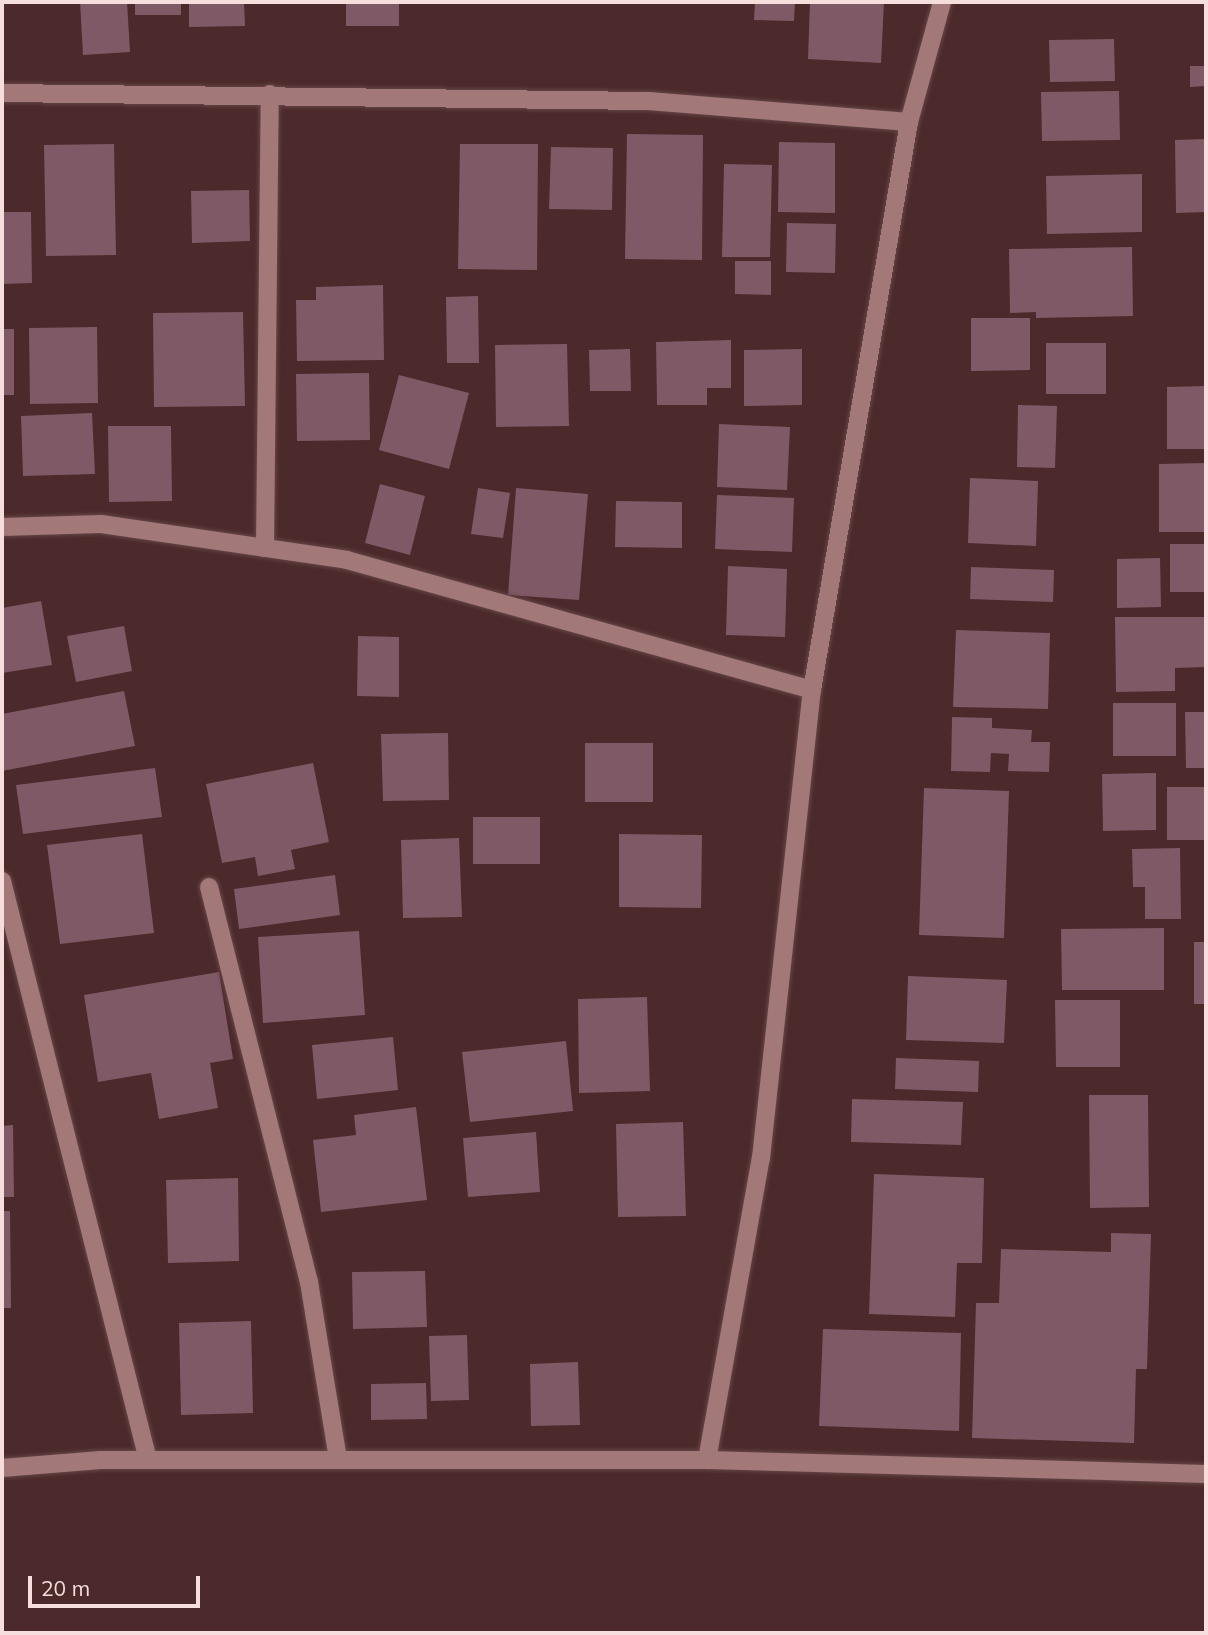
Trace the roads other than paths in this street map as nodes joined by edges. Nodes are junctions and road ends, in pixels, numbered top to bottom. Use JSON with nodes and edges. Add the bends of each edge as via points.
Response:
{"nodes":[{"id":1,"x":942,"y":2,"type":"edge"},
{"id":2,"x":2,"y":93,"type":"edge"},
{"id":3,"x":270,"y":94,"type":"junction"},
{"id":4,"x":909,"y":122,"type":"junction"},
{"id":5,"x":2,"y":527,"type":"edge"},
{"id":6,"x":265,"y":548,"type":"junction"},
{"id":7,"x":812,"y":690,"type":"junction"},
{"id":8,"x":2,"y":881,"type":"edge"},
{"id":9,"x":209,"y":887,"type":"dead end"},
{"id":10,"x":148,"y":1460,"type":"junction"},
{"id":11,"x":338,"y":1460,"type":"junction"},
{"id":12,"x":707,"y":1460,"type":"junction"},
{"id":13,"x":2,"y":1468,"type":"edge"},
{"id":14,"x":1206,"y":1472,"type":"edge"}],
"edges":[{"from":1,"to":4,"type":"street"},
{"from":2,"to":3,"type":"street"},
{"from":3,"to":4,"type":"street","via":[[648,101]]},
{"from":3,"to":6,"type":"street"},
{"from":4,"to":7,"type":"street"},
{"from":5,"to":6,"type":"street","via":[[101,524]]},
{"from":6,"to":7,"type":"street","via":[[347,560]]},
{"from":7,"to":12,"type":"street","via":[[761,1158]]},
{"from":8,"to":10,"type":"street"},
{"from":9,"to":11,"type":"street","via":[[309,1282]]},
{"from":10,"to":11,"type":"street"},
{"from":10,"to":13,"type":"street"},
{"from":11,"to":12,"type":"street"},
{"from":12,"to":14,"type":"street"}]}
